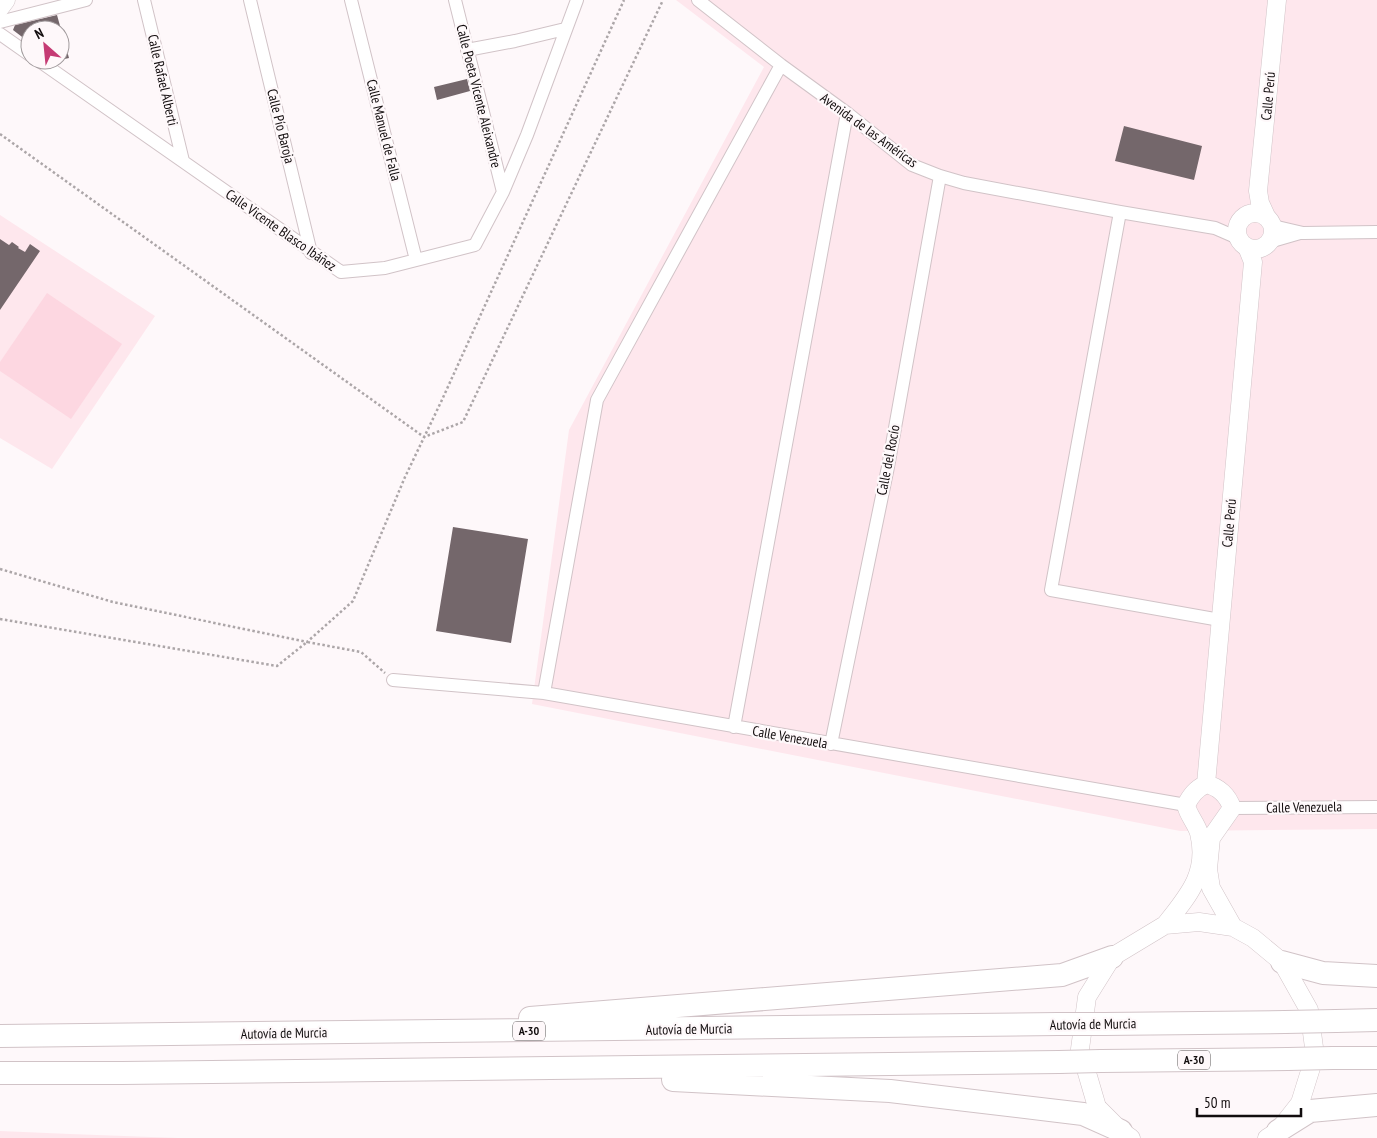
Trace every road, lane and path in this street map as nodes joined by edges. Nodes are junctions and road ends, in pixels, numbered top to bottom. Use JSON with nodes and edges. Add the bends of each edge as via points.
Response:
{"nodes":[{"id":1,"x":6,"y":0,"type":"edge"},
{"id":2,"x":86,"y":0,"type":"edge"},
{"id":3,"x":144,"y":0,"type":"edge"},
{"id":4,"x":250,"y":0,"type":"edge"},
{"id":5,"x":351,"y":0,"type":"edge"},
{"id":6,"x":455,"y":0,"type":"edge"},
{"id":7,"x":577,"y":0,"type":"edge"},
{"id":8,"x":624,"y":0,"type":"edge"},
{"id":9,"x":663,"y":0,"type":"edge"},
{"id":10,"x":698,"y":0,"type":"edge"},
{"id":11,"x":1277,"y":0,"type":"edge"},
{"id":12,"x":0,"y":8,"type":"edge"},
{"id":13,"x":0,"y":22,"type":"edge"},
{"id":14,"x":565,"y":29,"type":"junction"},
{"id":15,"x":0,"y":34,"type":"edge"},
{"id":16,"x":20,"y":47,"type":"edge"},
{"id":17,"x":467,"y":50,"type":"junction"},
{"id":18,"x":781,"y":65,"type":"junction"},
{"id":19,"x":52,"y":70,"type":"edge"},
{"id":20,"x":846,"y":113,"type":"junction"},
{"id":21,"x":0,"y":134,"type":"edge"},
{"id":22,"x":182,"y":160,"type":"junction"},
{"id":23,"x":940,"y":176,"type":"junction"},
{"id":24,"x":1258,"y":191,"type":"junction"},
{"id":25,"x":503,"y":192,"type":"junction"},
{"id":26,"x":1120,"y":212,"type":"junction"},
{"id":27,"x":1377,"y":232,"type":"edge"},
{"id":28,"x":1268,"y":233,"type":"junction"},
{"id":29,"x":1244,"y":238,"type":"junction"},
{"id":30,"x":312,"y":252,"type":"junction"},
{"id":31,"x":416,"y":260,"type":"junction"},
{"id":32,"x":424,"y":437,"type":"junction"},
{"id":33,"x":0,"y":569,"type":"edge"},
{"id":34,"x":0,"y":619,"type":"edge"},
{"id":35,"x":1220,"y":620,"type":"junction"},
{"id":36,"x":307,"y":642,"type":"junction"},
{"id":37,"x":393,"y":680,"type":"joint"},
{"id":38,"x":544,"y":693,"type":"junction"},
{"id":39,"x":734,"y":727,"type":"junction"},
{"id":40,"x":832,"y":744,"type":"junction"},
{"id":41,"x":1206,"y":784,"type":"junction"},
{"id":42,"x":1186,"y":805,"type":"junction"},
{"id":43,"x":1377,"y":807,"type":"edge"},
{"id":44,"x":1232,"y":808,"type":"junction"},
{"id":45,"x":1165,"y":925,"type":"junction"},
{"id":46,"x":1233,"y":927,"type":"junction"},
{"id":47,"x":1112,"y":957,"type":"junction"},
{"id":48,"x":1282,"y":962,"type":"junction"},
{"id":49,"x":1377,"y":976,"type":"edge"},
{"id":50,"x":1377,"y":1020,"type":"edge"},
{"id":51,"x":348,"y":1032,"type":"junction"},
{"id":52,"x":0,"y":1036,"type":"edge"},
{"id":53,"x":1377,"y":1058,"type":"edge"},
{"id":54,"x":450,"y":1069,"type":"junction"},
{"id":55,"x":0,"y":1073,"type":"edge"},
{"id":56,"x":1377,"y":1105,"type":"edge"},
{"id":57,"x":1126,"y":1135,"type":"edge"},
{"id":58,"x":1273,"y":1135,"type":"edge"}],
"edges":[{"from":1,"to":12,"type":"street"},
{"from":2,"to":13,"type":"street"},
{"from":3,"to":22,"type":"street","name":"Calle Rafael Alberti"},
{"from":4,"to":30,"type":"street","name":"Calle Pío Baroja"},
{"from":5,"to":31,"type":"street","name":"Calle Manuel de Falla"},
{"from":6,"to":17,"type":"street","name":"Calle Poeta Vicente Aleixandre"},
{"from":7,"to":14,"type":"street","name":"Calle Vicente Blasco Ibáñez"},
{"from":8,"to":32,"type":"path"},
{"from":9,"to":32,"type":"path","via":[[463,422]]},
{"from":10,"to":18,"type":"street","name":"Avenida de las Américas"},
{"from":11,"to":24,"type":"street","name":"Calle Perú"},
{"from":14,"to":17,"type":"street"},
{"from":14,"to":25,"type":"street","name":"Calle Vicente Blasco Ibáñez"},
{"from":15,"to":16,"type":"street"},
{"from":17,"to":25,"type":"street","name":"Calle Poeta Vicente Aleixandre"},
{"from":18,"to":20,"type":"street","name":"Avenida de las Américas"},
{"from":18,"to":38,"type":"street","via":[[597,400]]},
{"from":19,"to":22,"type":"street","name":"Calle Vicente Blasco Ibáñez"},
{"from":20,"to":23,"type":"street","name":"Avenida de las Américas","via":[[912,164]]},
{"from":20,"to":39,"type":"street"},
{"from":21,"to":32,"type":"path"},
{"from":22,"to":30,"type":"street","name":"Calle Vicente Blasco Ibáñez"},
{"from":23,"to":26,"type":"street","name":"Avenida de las Américas"},
{"from":23,"to":40,"type":"street","name":"Calle del Rocío","via":[[888,467]]},
{"from":24,"to":28,"type":"street","name":"Calle Perú"},
{"from":24,"to":29,"type":"street","name":"Calle Perú"},
{"from":25,"to":31,"type":"street","name":"Calle Vicente Blasco Ibáñez","via":[[475,245]]},
{"from":26,"to":29,"type":"street","name":"Avenida de las Américas","via":[[1216,228]]},
{"from":26,"to":35,"type":"street","via":[[1051,590]]},
{"from":27,"to":28,"type":"street"},
{"from":28,"to":29,"type":"street"},
{"from":28,"to":29,"type":"street","via":[[1256,212]]},
{"from":29,"to":35,"type":"street","name":"Calle Perú"},
{"from":30,"to":31,"type":"street","name":"Calle Vicente Blasco Ibáñez","via":[[341,272],[385,268]]},
{"from":32,"to":36,"type":"path","via":[[353,601]]},
{"from":33,"to":36,"type":"path","via":[[113,602]]},
{"from":34,"to":36,"type":"path","via":[[277,666]]},
{"from":35,"to":41,"type":"street","name":"Calle Perú"},
{"from":36,"to":37,"type":"path","via":[[361,652]]},
{"from":37,"to":38,"type":"street","name":"Calle Venezuela"},
{"from":38,"to":39,"type":"street","name":"Calle Venezuela"},
{"from":39,"to":40,"type":"street","name":"Calle Venezuela"},
{"from":40,"to":42,"type":"street","name":"Calle Venezuela"},
{"from":41,"to":42,"type":"street","via":[[1197,788]]},
{"from":41,"to":44,"type":"street","via":[[1222,792]]},
{"from":42,"to":45,"type":"street","via":[[1199,833],[1198,877]]},
{"from":43,"to":44,"type":"street","name":"Calle Venezuela"},
{"from":44,"to":46,"type":"street","via":[[1212,838],[1208,869],[1210,888]]},
{"from":45,"to":46,"type":"street","via":[[1198,922]]},
{"from":45,"to":47,"type":"street"},
{"from":46,"to":48,"type":"street","via":[[1253,938]]},
{"from":47,"to":51,"type":"highway","via":[[1062,975]]},
{"from":47,"to":57,"type":"street","via":[[1087,997],[1080,1049],[1097,1107]]},
{"from":48,"to":49,"type":"highway","via":[[1323,973]]},
{"from":48,"to":58,"type":"street","via":[[1310,1010],[1315,1055],[1300,1103]]},
{"from":50,"to":51,"type":"highway","name":"Autovía de Murcia","number":"A-30","bridge":true},
{"from":51,"to":52,"type":"highway","name":"Autovía de Murcia","number":"A-30"},
{"from":53,"to":54,"type":"highway","number":"A-30","bridge":true},
{"from":54,"to":55,"type":"highway","number":"A-30"},
{"from":54,"to":57,"type":"highway","via":[[890,1091],[1083,1114]]},
{"from":56,"to":58,"type":"highway","via":[[1310,1111]]}]}
